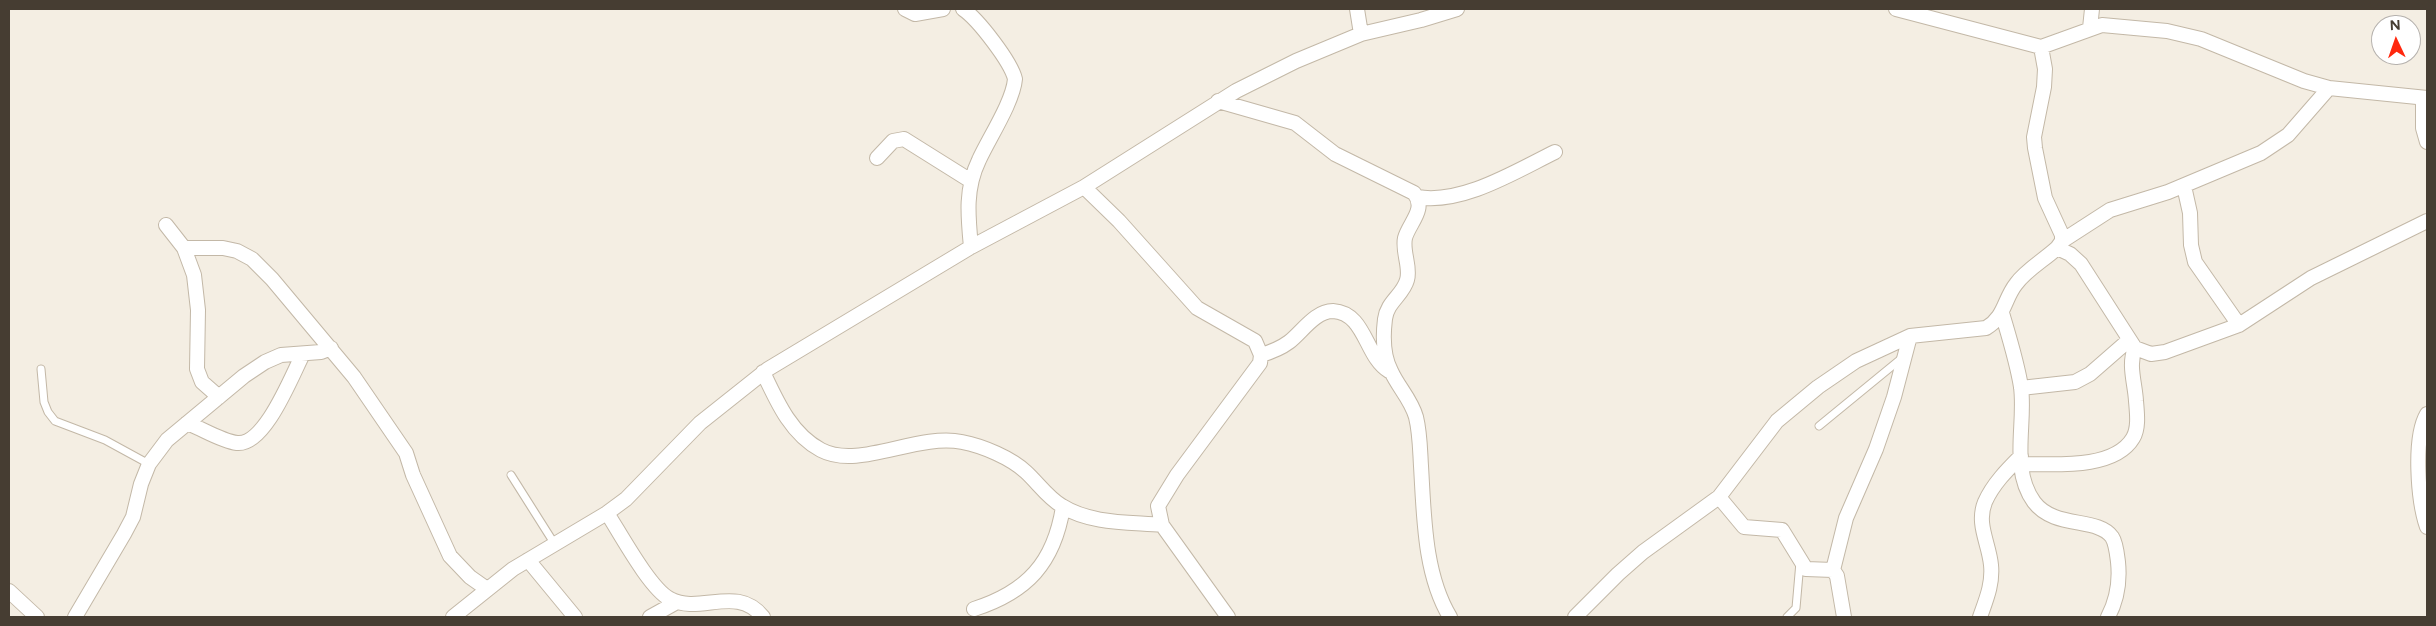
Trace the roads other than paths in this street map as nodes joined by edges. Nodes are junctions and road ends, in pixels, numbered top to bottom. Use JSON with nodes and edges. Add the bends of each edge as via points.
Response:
{"nodes":[{"id":1,"x":905,"y":9,"type":"edge"},
{"id":2,"x":943,"y":9,"type":"edge"},
{"id":3,"x":963,"y":9,"type":"edge"},
{"id":4,"x":1357,"y":9,"type":"edge"},
{"id":5,"x":1457,"y":9,"type":"edge"},
{"id":6,"x":1896,"y":9,"type":"edge"},
{"id":7,"x":2092,"y":9,"type":"edge"},
{"id":8,"x":2090,"y":28,"type":"junction"},
{"id":9,"x":1361,"y":34,"type":"junction"},
{"id":10,"x":2041,"y":47,"type":"junction"},
{"id":11,"x":2329,"y":88,"type":"junction"},
{"id":12,"x":2425,"y":98,"type":"edge"},
{"id":13,"x":1218,"y":101,"type":"junction"},
{"id":14,"x":2427,"y":142,"type":"edge"},
{"id":15,"x":1554,"y":152,"type":"dead end"},
{"id":16,"x":877,"y":158,"type":"dead end"},
{"id":17,"x":972,"y":181,"type":"junction"},
{"id":18,"x":2184,"y":186,"type":"junction"},
{"id":19,"x":1084,"y":187,"type":"junction"},
{"id":20,"x":1418,"y":197,"type":"junction"},
{"id":21,"x":2427,"y":221,"type":"edge"},
{"id":22,"x":166,"y":225,"type":"dead end"},
{"id":23,"x":2060,"y":245,"type":"junction"},
{"id":24,"x":971,"y":247,"type":"junction"},
{"id":25,"x":184,"y":248,"type":"junction"},
{"id":26,"x":2002,"y":313,"type":"junction"},
{"id":27,"x":2239,"y":325,"type":"junction"},
{"id":28,"x":1910,"y":336,"type":"junction"},
{"id":29,"x":2132,"y":344,"type":"junction"},
{"id":30,"x":331,"y":348,"type":"junction"},
{"id":31,"x":303,"y":354,"type":"junction"},
{"id":32,"x":1261,"y":355,"type":"junction"},
{"id":33,"x":1906,"y":355,"type":"junction"},
{"id":34,"x":41,"y":369,"type":"dead end"},
{"id":35,"x":1391,"y":371,"type":"junction"},
{"id":36,"x":763,"y":372,"type":"junction"},
{"id":37,"x":2021,"y":388,"type":"junction"},
{"id":38,"x":219,"y":397,"type":"junction"},
{"id":39,"x":2427,"y":414,"type":"edge"},
{"id":40,"x":187,"y":423,"type":"junction"},
{"id":41,"x":1819,"y":426,"type":"dead end"},
{"id":42,"x":2021,"y":460,"type":"junction"},
{"id":43,"x":149,"y":464,"type":"junction"},
{"id":44,"x":511,"y":475,"type":"dead end"},
{"id":45,"x":1719,"y":496,"type":"junction"},
{"id":46,"x":1063,"y":507,"type":"junction"},
{"id":47,"x":607,"y":513,"type":"junction"},
{"id":48,"x":1162,"y":525,"type":"junction"},
{"id":49,"x":2427,"y":527,"type":"edge"},
{"id":50,"x":554,"y":543,"type":"junction"},
{"id":51,"x":528,"y":560,"type":"junction"},
{"id":52,"x":1800,"y":562,"type":"junction"},
{"id":53,"x":1833,"y":570,"type":"junction"},
{"id":54,"x":487,"y":589,"type":"junction"},
{"id":55,"x":9,"y":591,"type":"edge"},
{"id":56,"x":677,"y":602,"type":"junction"},
{"id":57,"x":974,"y":609,"type":"dead end"},
{"id":58,"x":1222,"y":615,"type":"edge"},
{"id":59,"x":37,"y":617,"type":"edge"},
{"id":60,"x":75,"y":617,"type":"edge"},
{"id":61,"x":453,"y":617,"type":"edge"},
{"id":62,"x":575,"y":617,"type":"edge"},
{"id":63,"x":650,"y":617,"type":"edge"},
{"id":64,"x":763,"y":617,"type":"edge"},
{"id":65,"x":1450,"y":617,"type":"edge"},
{"id":66,"x":1575,"y":617,"type":"edge"},
{"id":67,"x":1787,"y":617,"type":"edge"},
{"id":68,"x":1844,"y":617,"type":"edge"},
{"id":69,"x":1980,"y":617,"type":"edge"},
{"id":70,"x":2109,"y":617,"type":"edge"}],
"edges":[{"from":1,"to":2,"type":"street","via":[[915,14]]},
{"from":3,"to":17,"type":"street","via":[[1002,56],[1015,79]]},
{"from":4,"to":9,"type":"street"},
{"from":5,"to":9,"type":"street"},
{"from":6,"to":10,"type":"street"},
{"from":7,"to":8,"type":"street"},
{"from":8,"to":10,"type":"street"},
{"from":8,"to":11,"type":"street","via":[[2116,26],[2183,34]]},
{"from":9,"to":13,"type":"street","via":[[1296,61]]},
{"from":10,"to":23,"type":"street","via":[[2044,86],[2034,137],[2035,148],[2046,198],[2060,228]]},
{"from":11,"to":12,"type":"street"},
{"from":11,"to":18,"type":"street","via":[[2288,135],[2261,153]]},
{"from":12,"to":14,"type":"street"},
{"from":13,"to":19,"type":"street"},
{"from":13,"to":20,"type":"street","via":[[1295,123],[1335,154]]},
{"from":15,"to":20,"type":"street","via":[[1482,187],[1439,197]]},
{"from":16,"to":17,"type":"street","via":[[894,141],[904,140]]},
{"from":17,"to":24,"type":"street","via":[[968,202]]},
{"from":18,"to":23,"type":"street","via":[[2110,210]]},
{"from":18,"to":27,"type":"street","via":[[2196,262]]},
{"from":19,"to":24,"type":"street"},
{"from":19,"to":32,"type":"street","via":[[1197,308],[1255,341]]},
{"from":20,"to":35,"type":"street","via":[[1416,216],[1405,238],[1408,278],[1385,318],[1385,350]]},
{"from":21,"to":27,"type":"street","via":[[2311,278]]},
{"from":22,"to":25,"type":"street"},
{"from":23,"to":26,"type":"street","via":[[2016,284]]},
{"from":23,"to":29,"type":"street","via":[[2081,264]]},
{"from":24,"to":36,"type":"street"},
{"from":25,"to":30,"type":"street","via":[[222,248],[252,259]]},
{"from":25,"to":38,"type":"street","via":[[194,275],[198,310],[197,369],[202,382]]},
{"from":26,"to":28,"type":"street","via":[[1995,323],[1986,328]]},
{"from":26,"to":37,"type":"street"},
{"from":27,"to":29,"type":"street","via":[[2165,352],[2151,354]]},
{"from":28,"to":33,"type":"street"},
{"from":28,"to":45,"type":"street","via":[[1856,361],[1802,400],[1777,421]]},
{"from":29,"to":37,"type":"street","via":[[2075,382]]},
{"from":29,"to":42,"type":"street","via":[[2137,422],[2134,437],[2126,448],[2092,462],[2072,464]]},
{"from":30,"to":31,"type":"street"},
{"from":30,"to":54,"type":"street","via":[[406,452],[413,475],[450,556]]},
{"from":31,"to":38,"type":"street","via":[[281,355],[266,362]]},
{"from":31,"to":40,"type":"street","via":[[268,421],[252,440],[230,441]]},
{"from":32,"to":35,"type":"street","via":[[1289,342],[1322,314],[1342,312],[1354,321],[1381,364]]},
{"from":32,"to":48,"type":"street","via":[[1252,374],[1162,496],[1158,506]]},
{"from":33,"to":41,"type":"lane"},
{"from":33,"to":53,"type":"street","via":[[1876,449],[1846,518]]},
{"from":34,"to":43,"type":"lane","via":[[44,402],[56,420]]},
{"from":35,"to":65,"type":"street","via":[[1416,417],[1433,575]]},
{"from":36,"to":46,"type":"street","via":[[789,422],[820,449],[844,457],[926,441],[963,442],[996,454],[1025,470]]},
{"from":36,"to":47,"type":"street","via":[[700,423],[653,473]]},
{"from":37,"to":42,"type":"street"},
{"from":38,"to":40,"type":"street"},
{"from":39,"to":49,"type":"street","via":[[2421,433],[2420,493]]},
{"from":40,"to":43,"type":"street","via":[[167,440]]},
{"from":42,"to":69,"type":"street","via":[[2001,477],[1985,502],[1981,528],[1992,576]]},
{"from":42,"to":70,"type":"street","via":[[2029,494],[2044,512],[2057,519],[2101,528],[2113,538],[2119,571],[2118,591]]},
{"from":43,"to":60,"type":"street","via":[[133,517]]},
{"from":44,"to":50,"type":"lane"},
{"from":45,"to":52,"type":"street","via":[[1744,526],[1782,530]]},
{"from":45,"to":66,"type":"street","via":[[1643,552]]},
{"from":46,"to":48,"type":"street","via":[[1110,520]]},
{"from":46,"to":57,"type":"street","via":[[1056,536],[1035,573],[1022,587],[1007,596]]},
{"from":47,"to":50,"type":"street"},
{"from":47,"to":56,"type":"street","via":[[659,591]]},
{"from":48,"to":58,"type":"street"},
{"from":50,"to":51,"type":"street"},
{"from":51,"to":54,"type":"street"},
{"from":51,"to":62,"type":"street"},
{"from":52,"to":53,"type":"street","via":[[1806,569]]},
{"from":52,"to":67,"type":"lane","via":[[1796,608]]},
{"from":53,"to":68,"type":"street","via":[[1837,576]]},
{"from":54,"to":61,"type":"street"},
{"from":55,"to":59,"type":"street"},
{"from":56,"to":63,"type":"street"},
{"from":56,"to":64,"type":"street","via":[[741,602],[750,604]]}]}
